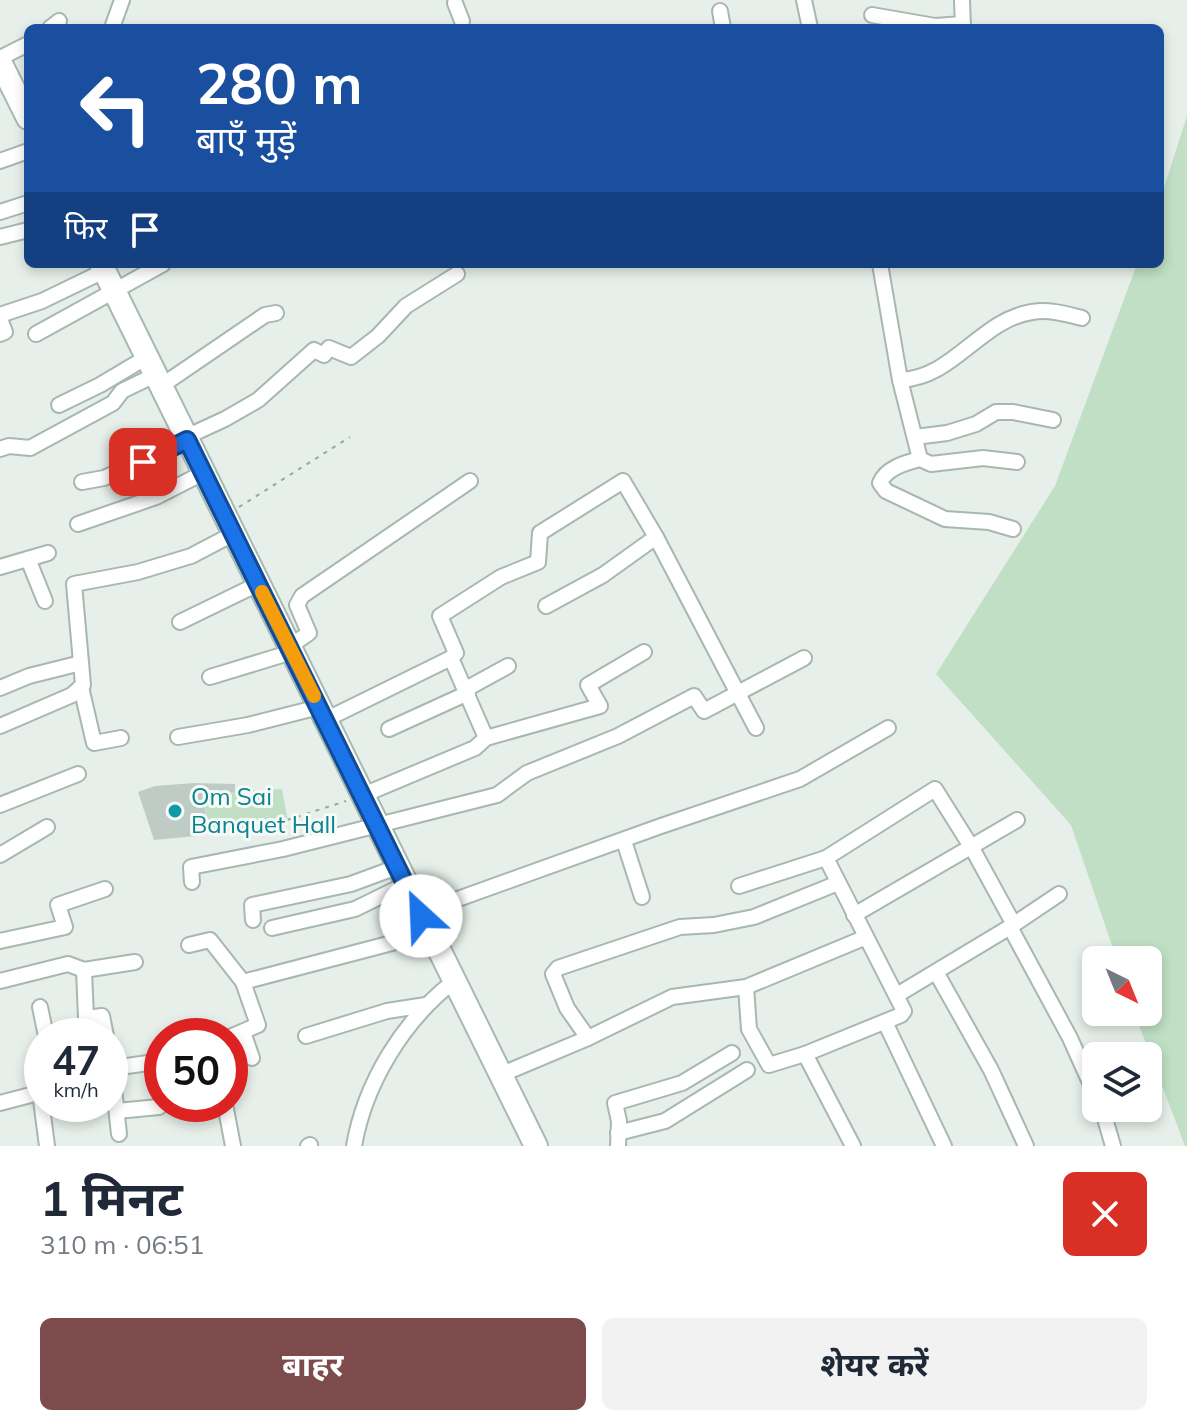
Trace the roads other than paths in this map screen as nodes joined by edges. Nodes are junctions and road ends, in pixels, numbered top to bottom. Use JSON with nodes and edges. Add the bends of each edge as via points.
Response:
{"nodes":[{"id":1,"x":122,"y":0,"type":"edge"},
{"id":2,"x":804,"y":0,"type":"edge"},
{"id":3,"x":962,"y":0,"type":"edge"},
{"id":4,"x":458,"y":1,"type":"edge"},
{"id":5,"x":720,"y":11,"type":"dead end"},
{"id":6,"x":872,"y":15,"type":"dead end"},
{"id":7,"x":462,"y":21,"type":"dead end"},
{"id":8,"x":113,"y":24,"type":"edge"},
{"id":9,"x":722,"y":24,"type":"edge"},
{"id":10,"x":809,"y":24,"type":"edge"},
{"id":11,"x":924,"y":24,"type":"edge"},
{"id":12,"x":963,"y":24,"type":"edge"},
{"id":13,"x":24,"y":46,"type":"edge"},
{"id":14,"x":0,"y":60,"type":"edge"},
{"id":15,"x":24,"y":110,"type":"edge"},
{"id":16,"x":24,"y":152,"type":"edge"},
{"id":17,"x":0,"y":161,"type":"edge"},
{"id":18,"x":24,"y":204,"type":"edge"},
{"id":19,"x":0,"y":212,"type":"edge"},
{"id":20,"x":24,"y":231,"type":"edge"},
{"id":21,"x":0,"y":237,"type":"edge"},
{"id":22,"x":142,"y":268,"type":"edge"},
{"id":23,"x":881,"y":268,"type":"edge"},
{"id":24,"x":457,"y":274,"type":"dead end"},
{"id":25,"x":106,"y":275,"type":"edge"},
{"id":26,"x":276,"y":313,"type":"dead end"},
{"id":27,"x":0,"y":317,"type":"edge"},
{"id":28,"x":1082,"y":318,"type":"dead end"},
{"id":29,"x":0,"y":334,"type":"edge"},
{"id":30,"x":36,"y":334,"type":"dead end"},
{"id":31,"x":154,"y":373,"type":"junction"},
{"id":32,"x":900,"y":380,"type":"junction"},
{"id":33,"x":59,"y":405,"type":"dead end"},
{"id":34,"x":1053,"y":420,"type":"dead end"},
{"id":35,"x":915,"y":437,"type":"junction"},
{"id":36,"x":186,"y":438,"type":"junction"},
{"id":37,"x":0,"y":449,"type":"edge"},
{"id":38,"x":920,"y":459,"type":"junction"},
{"id":39,"x":1017,"y":462,"type":"dead end"},
{"id":40,"x":203,"y":473,"type":"junction"},
{"id":41,"x":470,"y":481,"type":"dead end"},
{"id":42,"x":82,"y":482,"type":"dead end"},
{"id":43,"x":78,"y":524,"type":"dead end"},
{"id":44,"x":229,"y":526,"type":"junction"},
{"id":45,"x":1013,"y":529,"type":"dead end"},
{"id":46,"x":656,"y":537,"type":"junction"},
{"id":47,"x":48,"y":553,"type":"dead end"},
{"id":48,"x":28,"y":559,"type":"junction"},
{"id":49,"x":0,"y":567,"type":"edge"},
{"id":50,"x":258,"y":584,"type":"junction"},
{"id":51,"x":45,"y":601,"type":"dead end"},
{"id":52,"x":546,"y":606,"type":"dead end"},
{"id":53,"x":180,"y":622,"type":"dead end"},
{"id":54,"x":290,"y":649,"type":"junction"},
{"id":55,"x":644,"y":652,"type":"dead end"},
{"id":56,"x":451,"y":658,"type":"junction"},
{"id":57,"x":804,"y":658,"type":"dead end"},
{"id":58,"x":81,"y":663,"type":"junction"},
{"id":59,"x":508,"y":666,"type":"dead end"},
{"id":60,"x":210,"y":677,"type":"dead end"},
{"id":61,"x":81,"y":687,"type":"junction"},
{"id":62,"x":0,"y":688,"type":"edge"},
{"id":63,"x":467,"y":691,"type":"junction"},
{"id":64,"x":739,"y":692,"type":"junction"},
{"id":65,"x":322,"y":713,"type":"junction"},
{"id":66,"x":0,"y":726,"type":"edge"},
{"id":67,"x":756,"y":728,"type":"dead end"},
{"id":68,"x":888,"y":728,"type":"dead end"},
{"id":69,"x":389,"y":729,"type":"dead end"},
{"id":70,"x":178,"y":737,"type":"dead end"},
{"id":71,"x":121,"y":738,"type":"dead end"},
{"id":72,"x":486,"y":738,"type":"junction"},
{"id":73,"x":78,"y":774,"type":"dead end"},
{"id":74,"x":363,"y":795,"type":"junction"},
{"id":75,"x":0,"y":805,"type":"edge"},
{"id":76,"x":1017,"y":820,"type":"dead end"},
{"id":77,"x":377,"y":824,"type":"junction"},
{"id":78,"x":47,"y":827,"type":"dead end"},
{"id":79,"x":624,"y":841,"type":"junction"},
{"id":80,"x":972,"y":848,"type":"junction"},
{"id":81,"x":0,"y":855,"type":"edge"},
{"id":82,"x":826,"y":858,"type":"junction"},
{"id":83,"x":401,"y":876,"type":"junction"},
{"id":84,"x":192,"y":882,"type":"dead end"},
{"id":85,"x":838,"y":883,"type":"junction"},
{"id":86,"x":739,"y":886,"type":"dead end"},
{"id":87,"x":105,"y":889,"type":"dead end"},
{"id":88,"x":1059,"y":894,"type":"dead end"},
{"id":89,"x":642,"y":897,"type":"dead end"},
{"id":90,"x":854,"y":915,"type":"junction"},
{"id":91,"x":422,"y":919,"type":"junction"},
{"id":92,"x":253,"y":920,"type":"dead end"},
{"id":93,"x":1011,"y":925,"type":"junction"},
{"id":94,"x":272,"y":928,"type":"dead end"},
{"id":95,"x":864,"y":938,"type":"junction"},
{"id":96,"x":0,"y":941,"type":"edge"},
{"id":97,"x":189,"y":945,"type":"dead end"},
{"id":98,"x":135,"y":962,"type":"dead end"},
{"id":99,"x":84,"y":970,"type":"junction"},
{"id":100,"x":936,"y":972,"type":"junction"},
{"id":101,"x":0,"y":981,"type":"edge"},
{"id":102,"x":243,"y":982,"type":"junction"},
{"id":103,"x":453,"y":982,"type":"junction"},
{"id":104,"x":746,"y":987,"type":"junction"},
{"id":105,"x":897,"y":995,"type":"junction"},
{"id":106,"x":426,"y":1005,"type":"junction"},
{"id":107,"x":40,"y":1007,"type":"dead end"},
{"id":108,"x":42,"y":1018,"type":"edge"},
{"id":109,"x":86,"y":1018,"type":"edge"},
{"id":110,"x":885,"y":1022,"type":"junction"},
{"id":111,"x":248,"y":1030,"type":"edge"},
{"id":112,"x":306,"y":1036,"type":"dead end"},
{"id":113,"x":588,"y":1038,"type":"junction"},
{"id":114,"x":248,"y":1052,"type":"edge"},
{"id":115,"x":732,"y":1053,"type":"dead end"},
{"id":116,"x":805,"y":1054,"type":"junction"},
{"id":117,"x":252,"y":1058,"type":"dead end"},
{"id":118,"x":1082,"y":1065,"type":"edge"},
{"id":119,"x":747,"y":1070,"type":"dead end"},
{"id":120,"x":500,"y":1075,"type":"junction"},
{"id":121,"x":24,"y":1097,"type":"edge"},
{"id":122,"x":0,"y":1103,"type":"edge"},
{"id":123,"x":44,"y":1122,"type":"edge"},
{"id":124,"x":118,"y":1122,"type":"edge"},
{"id":125,"x":228,"y":1122,"type":"edge"},
{"id":126,"x":1106,"y":1122,"type":"edge"},
{"id":127,"x":119,"y":1134,"type":"dead end"},
{"id":128,"x":618,"y":1140,"type":"edge"},
{"id":129,"x":47,"y":1146,"type":"edge"},
{"id":130,"x":233,"y":1146,"type":"edge"},
{"id":131,"x":354,"y":1146,"type":"edge"},
{"id":132,"x":536,"y":1146,"type":"edge"},
{"id":133,"x":853,"y":1146,"type":"edge"},
{"id":134,"x":944,"y":1146,"type":"edge"},
{"id":135,"x":1026,"y":1146,"type":"edge"},
{"id":136,"x":1113,"y":1146,"type":"edge"}],
"edges":[{"from":1,"to":8,"type":"street"},
{"from":2,"to":10,"type":"street"},
{"from":3,"to":12,"type":"street"},
{"from":4,"to":7,"type":"street"},
{"from":5,"to":9,"type":"street"},
{"from":6,"to":11,"type":"street"},
{"from":13,"to":14,"type":"street"},
{"from":14,"to":15,"type":"main road"},
{"from":16,"to":17,"type":"street"},
{"from":18,"to":19,"type":"street"},
{"from":20,"to":21,"type":"street"},
{"from":22,"to":25,"type":"street"},
{"from":23,"to":32,"type":"street"},
{"from":24,"to":36,"type":"street","via":[[406,306],[351,357],[329,348],[324,355],[314,350],[258,400]]},
{"from":25,"to":27,"type":"street"},
{"from":25,"to":30,"type":"street"},
{"from":25,"to":31,"type":"main road"},
{"from":26,"to":31,"type":"street"},
{"from":27,"to":29,"type":"street","via":[[5,332]]},
{"from":28,"to":32,"type":"street","via":[[1056,312],[1022,314],[932,374]]},
{"from":31,"to":33,"type":"street","via":[[100,385]]},
{"from":31,"to":36,"type":"main road"},
{"from":31,"to":37,"type":"street","via":[[122,391],[113,403],[30,448]]},
{"from":32,"to":35,"type":"street"},
{"from":34,"to":35,"type":"street","via":[[996,412],[947,433]]},
{"from":35,"to":38,"type":"street"},
{"from":36,"to":40,"type":"main road"},
{"from":36,"to":42,"type":"street","via":[[104,478]]},
{"from":38,"to":39,"type":"street","via":[[931,464],[983,458]]},
{"from":38,"to":45,"type":"street","via":[[883,475],[880,483],[886,491],[945,519]]},
{"from":40,"to":43,"type":"street","via":[[156,497]]},
{"from":40,"to":44,"type":"main road"},
{"from":41,"to":54,"type":"street","via":[[302,596],[297,605],[309,633]]},
{"from":44,"to":50,"type":"main road"},
{"from":44,"to":58,"type":"street","via":[[191,556],[74,584]]},
{"from":46,"to":52,"type":"street","via":[[603,575]]},
{"from":46,"to":56,"type":"street","via":[[623,481],[540,533],[538,562],[501,577],[440,616],[456,653]]},
{"from":46,"to":64,"type":"street"},
{"from":47,"to":48,"type":"street"},
{"from":48,"to":49,"type":"street"},
{"from":48,"to":51,"type":"street"},
{"from":50,"to":53,"type":"street"},
{"from":50,"to":54,"type":"main road"},
{"from":54,"to":60,"type":"street"},
{"from":54,"to":65,"type":"main road"},
{"from":55,"to":72,"type":"street","via":[[588,685],[600,706]]},
{"from":56,"to":63,"type":"street"},
{"from":56,"to":65,"type":"street"},
{"from":57,"to":64,"type":"street"},
{"from":58,"to":61,"type":"street"},
{"from":58,"to":62,"type":"street"},
{"from":59,"to":63,"type":"street"},
{"from":61,"to":66,"type":"street"},
{"from":61,"to":71,"type":"street","via":[[94,743]]},
{"from":63,"to":69,"type":"street"},
{"from":63,"to":72,"type":"street"},
{"from":64,"to":67,"type":"street"},
{"from":64,"to":77,"type":"street","via":[[704,711],[694,696],[615,738],[527,773],[497,795]]},
{"from":65,"to":70,"type":"street"},
{"from":65,"to":74,"type":"main road"},
{"from":68,"to":79,"type":"street","via":[[800,779]]},
{"from":72,"to":74,"type":"street","via":[[475,748]]},
{"from":73,"to":75,"type":"street"},
{"from":74,"to":77,"type":"main road"},
{"from":76,"to":80,"type":"street"},
{"from":77,"to":83,"type":"main road"},
{"from":77,"to":84,"type":"street","via":[[191,867]]},
{"from":78,"to":81,"type":"street"},
{"from":79,"to":89,"type":"street"},
{"from":79,"to":91,"type":"street"},
{"from":80,"to":82,"type":"street","via":[[935,789]]},
{"from":80,"to":90,"type":"street"},
{"from":80,"to":93,"type":"street"},
{"from":82,"to":85,"type":"street"},
{"from":82,"to":86,"type":"street"},
{"from":83,"to":91,"type":"main road"},
{"from":83,"to":92,"type":"street","via":[[252,905]]},
{"from":83,"to":94,"type":"street","via":[[355,909]]},
{"from":85,"to":90,"type":"street"},
{"from":85,"to":113,"type":"street","via":[[754,917],[680,927],[558,968],[553,974],[567,1008]]},
{"from":87,"to":96,"type":"street","via":[[58,905],[65,927]]},
{"from":88,"to":93,"type":"street"},
{"from":90,"to":95,"type":"street"},
{"from":91,"to":102,"type":"street","via":[[392,943]]},
{"from":91,"to":103,"type":"main road"},
{"from":93,"to":100,"type":"street"},
{"from":93,"to":118,"type":"street"},
{"from":95,"to":104,"type":"street"},
{"from":95,"to":105,"type":"street"},
{"from":97,"to":102,"type":"street","via":[[210,940]]},
{"from":98,"to":99,"type":"street"},
{"from":99,"to":101,"type":"street","via":[[68,964]]},
{"from":99,"to":109,"type":"street"},
{"from":100,"to":105,"type":"street"},
{"from":100,"to":135,"type":"street"},
{"from":102,"to":111,"type":"street","via":[[258,1025]]},
{"from":103,"to":106,"type":"street"},
{"from":103,"to":120,"type":"main road"},
{"from":104,"to":113,"type":"street","via":[[672,997]]},
{"from":104,"to":116,"type":"street","via":[[749,1029],[769,1065]]},
{"from":105,"to":110,"type":"street","via":[[904,1011]]},
{"from":106,"to":112,"type":"street"},
{"from":106,"to":131,"type":"street","via":[[397,1042],[360,1116]]},
{"from":107,"to":108,"type":"street"},
{"from":110,"to":116,"type":"street"},
{"from":110,"to":134,"type":"street"},
{"from":113,"to":120,"type":"street"},
{"from":114,"to":117,"type":"street"},
{"from":115,"to":128,"type":"street","via":[[682,1083],[615,1103]]},
{"from":116,"to":133,"type":"street"},
{"from":119,"to":128,"type":"street","via":[[665,1121]]},
{"from":120,"to":132,"type":"main road"},
{"from":121,"to":122,"type":"street"},
{"from":123,"to":129,"type":"street"},
{"from":124,"to":127,"type":"street"},
{"from":125,"to":130,"type":"street"},
{"from":126,"to":136,"type":"street"}]}
